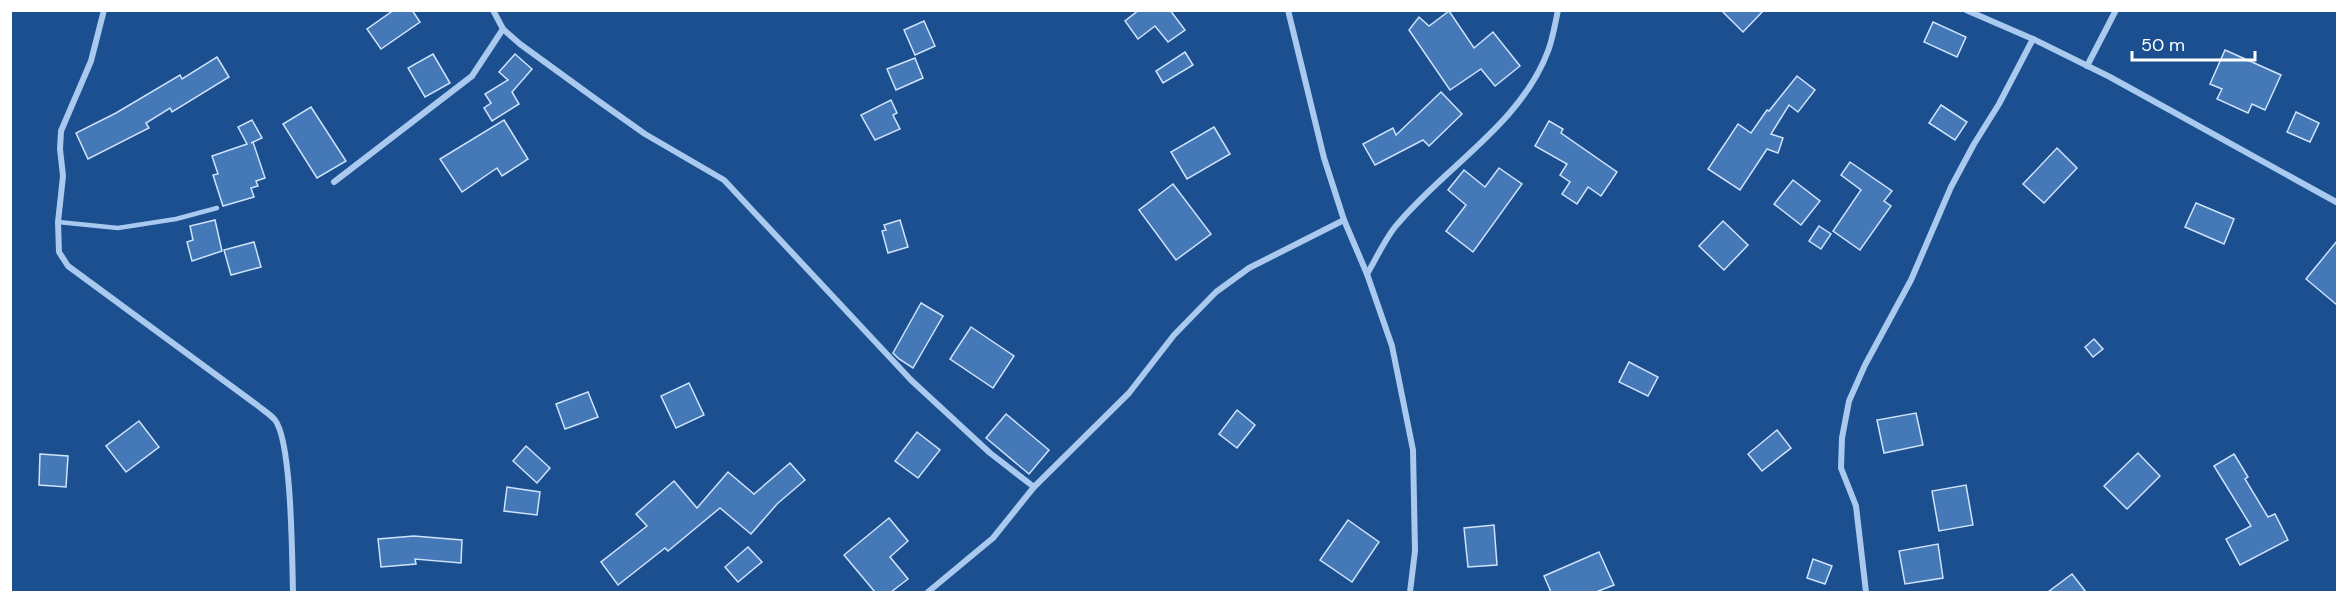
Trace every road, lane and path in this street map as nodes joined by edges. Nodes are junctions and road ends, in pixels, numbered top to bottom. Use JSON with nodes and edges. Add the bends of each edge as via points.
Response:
{"nodes":[{"id":1,"x":104,"y":10,"type":"edge"},
{"id":2,"x":493,"y":10,"type":"edge"},
{"id":3,"x":1288,"y":10,"type":"edge"},
{"id":4,"x":1558,"y":10,"type":"edge"},
{"id":5,"x":1966,"y":10,"type":"edge"},
{"id":6,"x":2116,"y":10,"type":"edge"},
{"id":7,"x":503,"y":29,"type":"junction"},
{"id":8,"x":2033,"y":39,"type":"junction"},
{"id":9,"x":2087,"y":66,"type":"junction"},
{"id":10,"x":334,"y":182,"type":"dead end"},
{"id":11,"x":2337,"y":203,"type":"edge"},
{"id":12,"x":217,"y":207,"type":"dead end"},
{"id":13,"x":1344,"y":220,"type":"junction"},
{"id":14,"x":58,"y":222,"type":"junction"},
{"id":15,"x":1367,"y":274,"type":"junction"},
{"id":16,"x":1034,"y":488,"type":"junction"},
{"id":17,"x":293,"y":592,"type":"edge"},
{"id":18,"x":928,"y":592,"type":"edge"},
{"id":19,"x":1410,"y":592,"type":"edge"},
{"id":20,"x":1866,"y":592,"type":"edge"}],
"edges":[{"from":1,"to":14,"type":"street","via":[[91,61],[61,131],[63,176]]},
{"from":2,"to":7,"type":"street"},
{"from":3,"to":13,"type":"street","via":[[1324,158]]},
{"from":4,"to":15,"type":"street","via":[[1548,51],[1527,92],[1484,141],[1394,228]]},
{"from":5,"to":8,"type":"street"},
{"from":6,"to":9,"type":"street"},
{"from":7,"to":10,"type":"street","via":[[472,76]]},
{"from":7,"to":16,"type":"street","via":[[645,134],[724,180],[911,380]]},
{"from":8,"to":9,"type":"street"},
{"from":8,"to":20,"type":"street","via":[[1952,187],[1911,280],[1849,401],[1841,468],[1856,506]]},
{"from":9,"to":11,"type":"street"},
{"from":12,"to":14,"type":"lane","via":[[176,219],[118,228]]},
{"from":13,"to":15,"type":"street"},
{"from":13,"to":16,"type":"street","via":[[1249,268],[1216,292],[1173,335],[1129,393]]},
{"from":14,"to":17,"type":"street","via":[[59,252],[68,266],[276,421],[283,437],[287,466]]},
{"from":15,"to":19,"type":"street","via":[[1392,346],[1413,450],[1414,551]]},
{"from":16,"to":18,"type":"street","via":[[993,538]]}]}
